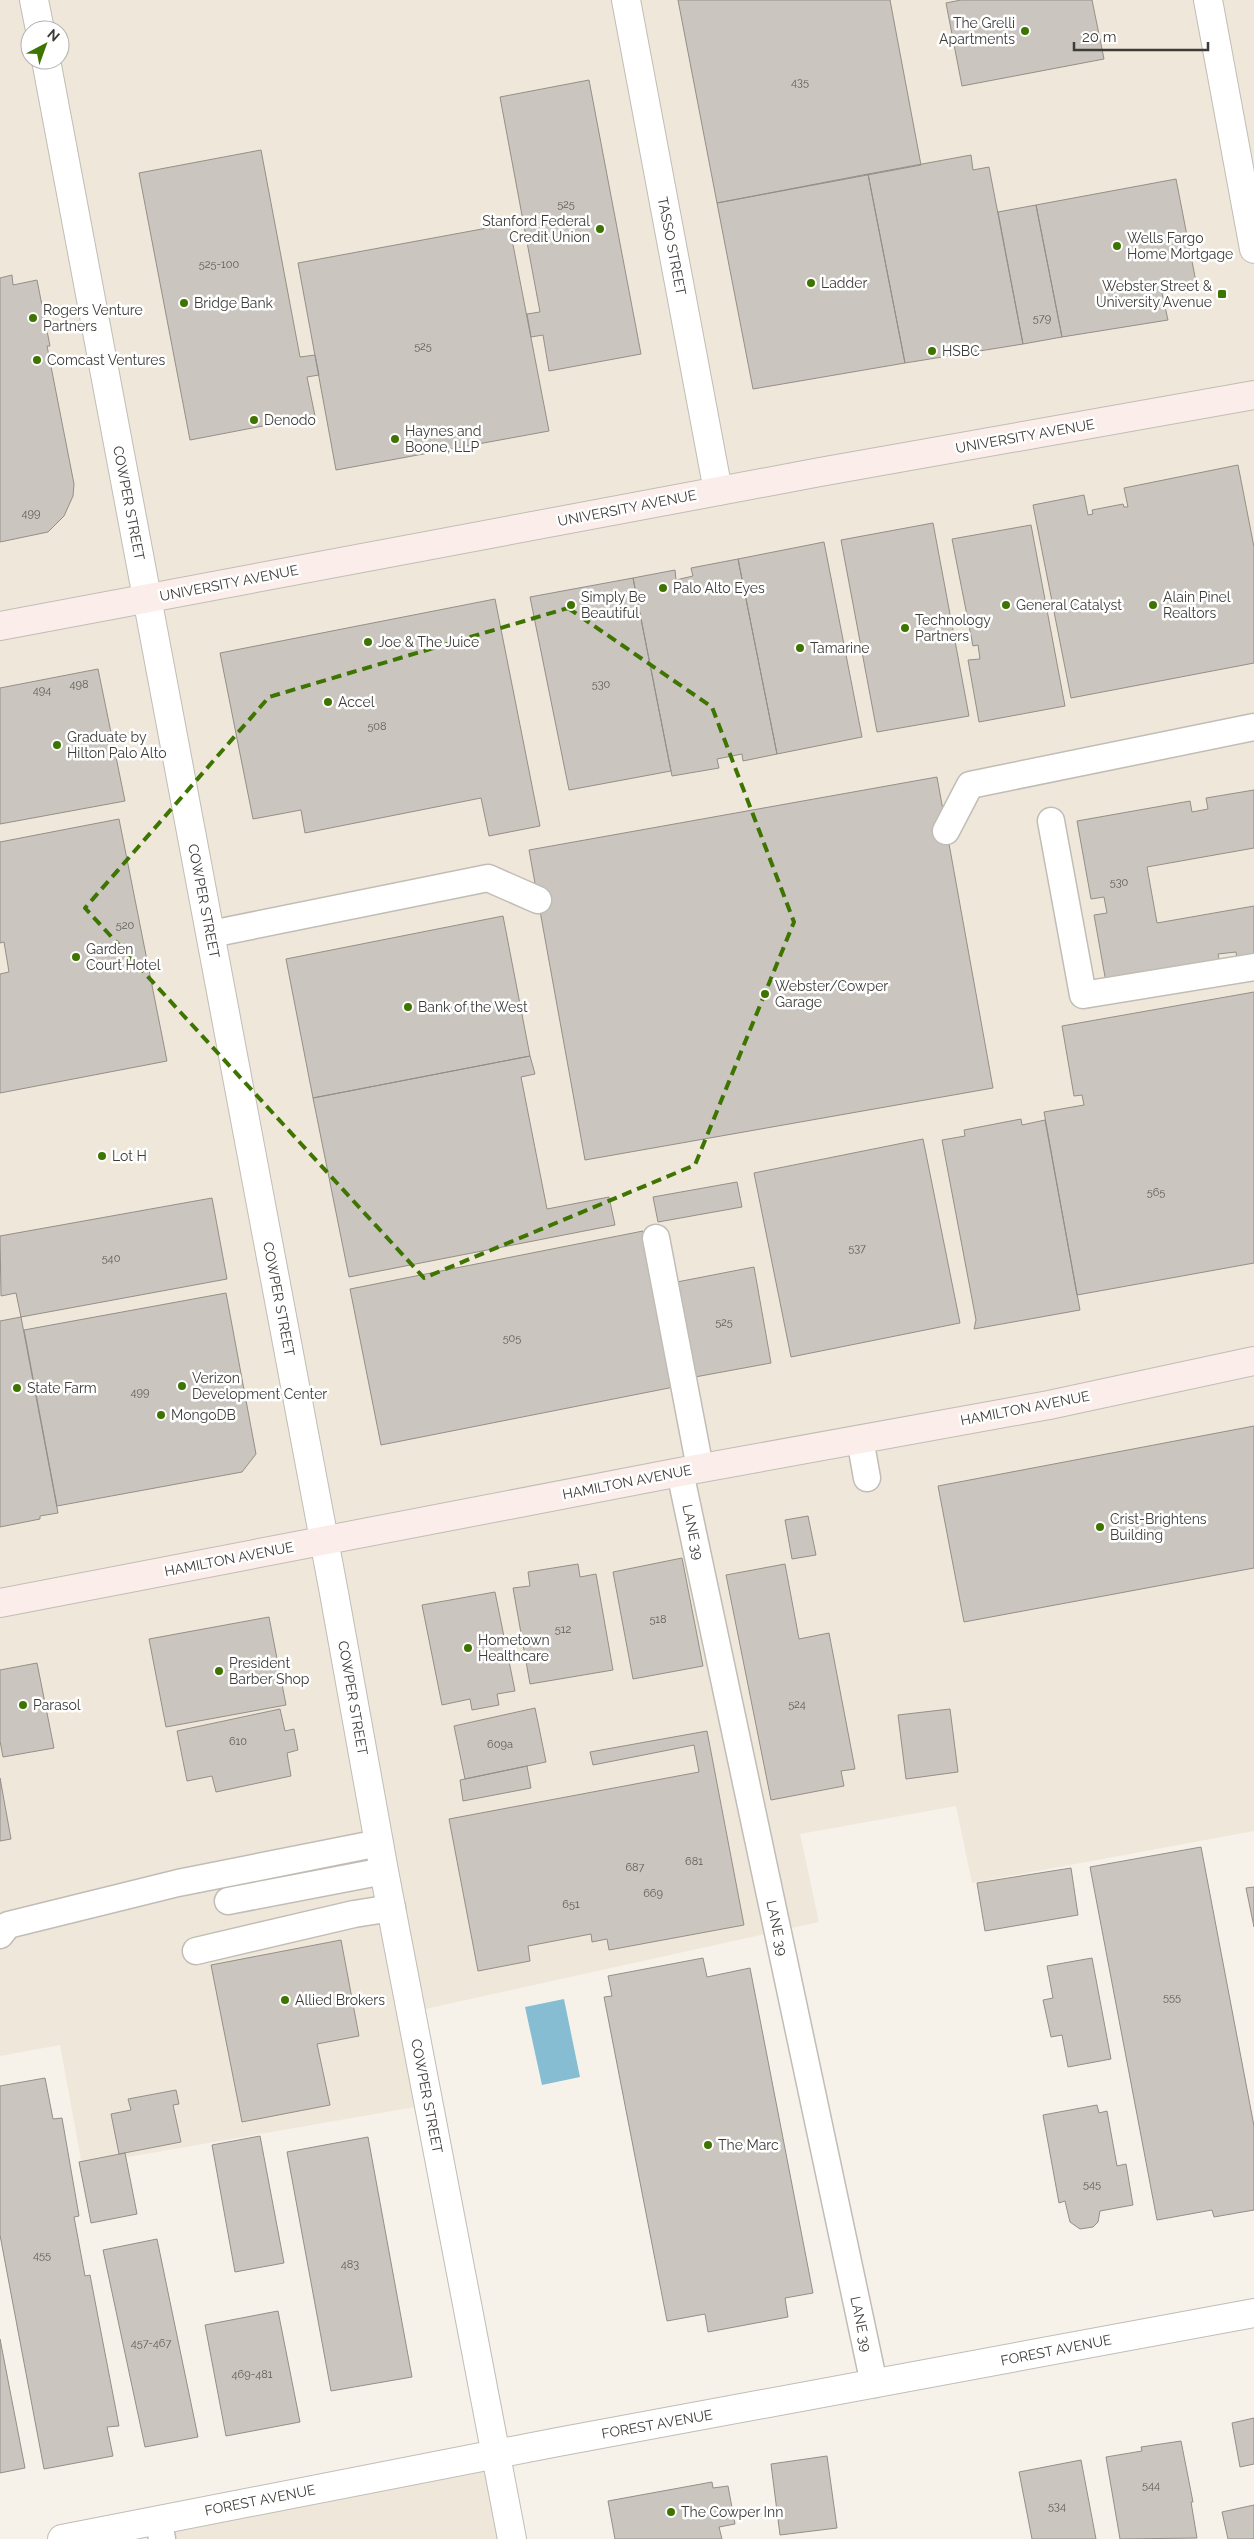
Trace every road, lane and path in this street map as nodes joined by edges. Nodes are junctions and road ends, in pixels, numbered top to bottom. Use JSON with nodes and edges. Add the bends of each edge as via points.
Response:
{"nodes":[{"id":1,"x":34,"y":0,"type":"edge"},
{"id":2,"x":626,"y":0,"type":"edge"},
{"id":3,"x":1208,"y":0,"type":"edge"},
{"id":4,"x":38,"y":20,"type":"edge"},
{"id":5,"x":48,"y":70,"type":"edge"},
{"id":6,"x":1254,"y":249,"type":"edge"},
{"id":7,"x":1254,"y":395,"type":"edge"},
{"id":8,"x":718,"y":491,"type":"junction"},
{"id":9,"x":147,"y":598,"type":"junction"},
{"id":10,"x":0,"y":626,"type":"edge"},
{"id":11,"x":1254,"y":727,"type":"edge"},
{"id":12,"x":1051,"y":821,"type":"dead end"},
{"id":13,"x":946,"y":831,"type":"dead end"},
{"id":14,"x":538,"y":900,"type":"dead end"},
{"id":15,"x":210,"y":934,"type":"junction"},
{"id":16,"x":1254,"y":967,"type":"edge"},
{"id":17,"x":656,"y":1238,"type":"dead end"},
{"id":18,"x":1254,"y":1361,"type":"edge"},
{"id":19,"x":860,"y":1440,"type":"junction"},
{"id":20,"x":690,"y":1470,"type":"junction"},
{"id":21,"x":867,"y":1478,"type":"dead end"},
{"id":22,"x":324,"y":1541,"type":"junction"},
{"id":23,"x":0,"y":1603,"type":"edge"},
{"id":24,"x":380,"y":1843,"type":"junction"},
{"id":25,"x":384,"y":1870,"type":"junction"},
{"id":26,"x":228,"y":1901,"type":"dead end"},
{"id":27,"x":392,"y":1908,"type":"junction"},
{"id":28,"x":0,"y":1935,"type":"edge"},
{"id":29,"x":196,"y":1951,"type":"dead end"},
{"id":30,"x":1254,"y":2313,"type":"edge"},
{"id":31,"x":874,"y":2384,"type":"junction"},
{"id":32,"x":496,"y":2454,"type":"junction"},
{"id":33,"x":160,"y":2530,"type":"edge"},
{"id":34,"x":62,"y":2539,"type":"edge"},
{"id":35,"x":512,"y":2539,"type":"edge"}],
"edges":[{"from":1,"to":4,"type":"street"},
{"from":2,"to":8,"type":"street","name":"TASSO STREET"},
{"from":3,"to":6,"type":"street"},
{"from":5,"to":9,"type":"street","name":"COWPER STREET"},
{"from":7,"to":8,"type":"street","name":"UNIVERSITY AVENUE"},
{"from":8,"to":9,"type":"street","name":"UNIVERSITY AVENUE"},
{"from":9,"to":10,"type":"street","name":"UNIVERSITY AVENUE"},
{"from":9,"to":15,"type":"street","name":"COWPER STREET"},
{"from":11,"to":13,"type":"lane","via":[[970,785]]},
{"from":12,"to":16,"type":"lane","via":[[1083,995]]},
{"from":14,"to":15,"type":"lane","via":[[488,878]]},
{"from":15,"to":22,"type":"street","name":"COWPER STREET"},
{"from":17,"to":20,"type":"lane","name":"LANE 39"},
{"from":18,"to":19,"type":"street","name":"HAMILTON AVENUE","via":[[1049,1405]]},
{"from":19,"to":20,"type":"street","name":"HAMILTON AVENUE"},
{"from":19,"to":21,"type":"lane"},
{"from":20,"to":22,"type":"street","name":"HAMILTON AVENUE"},
{"from":20,"to":31,"type":"lane","name":"LANE 39","via":[[755,1826]]},
{"from":22,"to":23,"type":"street","name":"HAMILTON AVENUE"},
{"from":22,"to":24,"type":"street","name":"COWPER STREET"},
{"from":24,"to":25,"type":"street","name":"COWPER STREET"},
{"from":24,"to":28,"type":"lane","via":[[168,1885],[8,1925]]},
{"from":25,"to":26,"type":"lane"},
{"from":25,"to":27,"type":"street","name":"COWPER STREET"},
{"from":27,"to":29,"type":"lane"},
{"from":27,"to":32,"type":"street","name":"COWPER STREET"},
{"from":30,"to":31,"type":"street","name":"FOREST AVENUE"},
{"from":31,"to":32,"type":"street","name":"FOREST AVENUE"},
{"from":32,"to":33,"type":"street","name":"FOREST AVENUE"},
{"from":32,"to":35,"type":"street","name":"COWPER STREET"},
{"from":33,"to":34,"type":"street","name":"FOREST AVENUE"}]}
